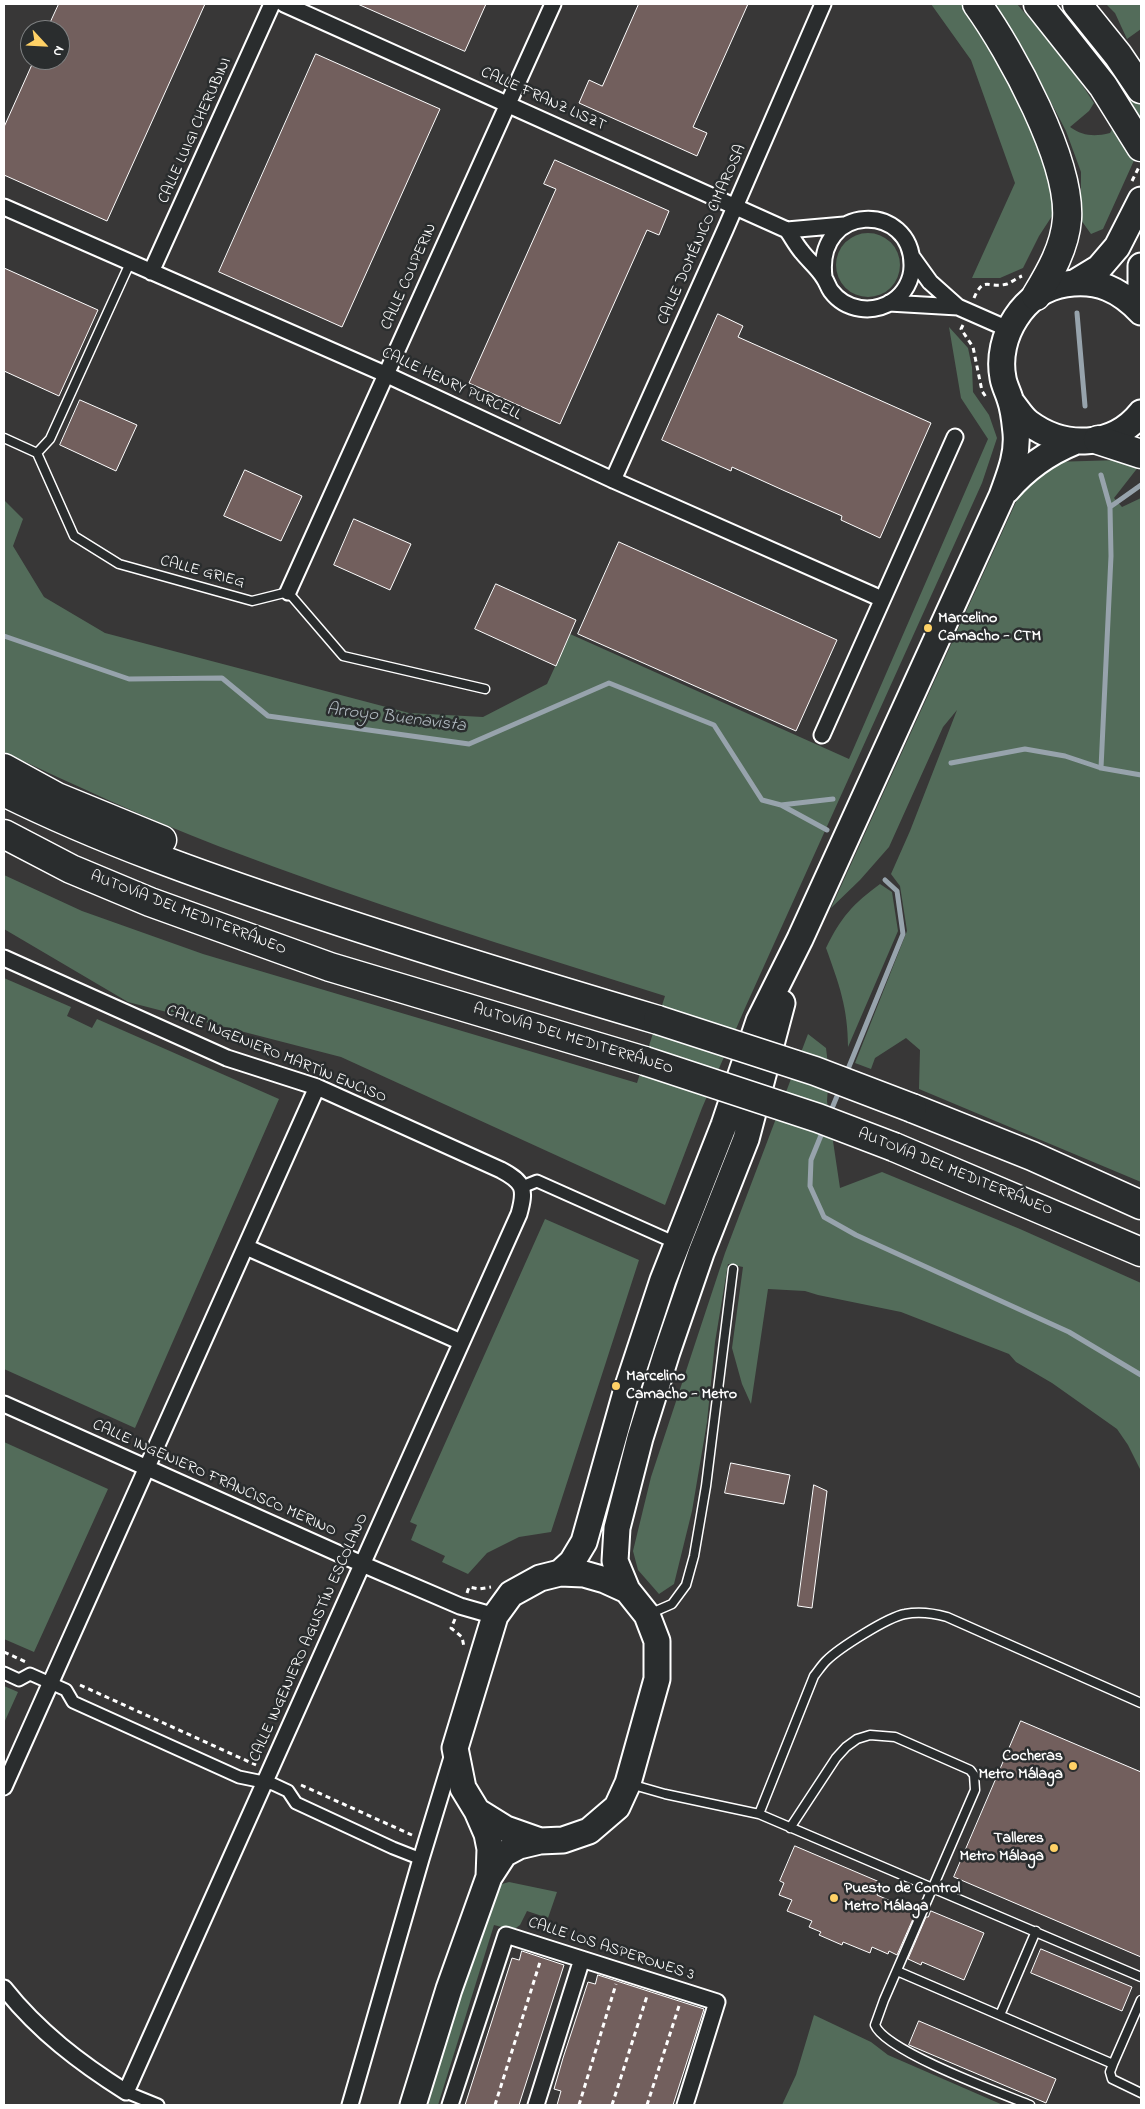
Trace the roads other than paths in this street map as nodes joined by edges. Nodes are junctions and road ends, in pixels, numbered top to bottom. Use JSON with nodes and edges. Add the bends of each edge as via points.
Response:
{"nodes":[{"id":1,"x":272,"y":4,"type":"edge"},
{"id":2,"x":284,"y":4,"type":"edge"},
{"id":3,"x":553,"y":4,"type":"edge"},
{"id":4,"x":823,"y":4,"type":"edge"},
{"id":5,"x":977,"y":4,"type":"edge"},
{"id":6,"x":1038,"y":4,"type":"edge"},
{"id":7,"x":1077,"y":4,"type":"edge"},
{"id":8,"x":1141,"y":89,"type":"edge"},
{"id":9,"x":508,"y":104,"type":"junction"},
{"id":10,"x":1141,"y":147,"type":"edge"},
{"id":11,"x":1141,"y":200,"type":"edge"},
{"id":12,"x":736,"y":206,"type":"junction"},
{"id":13,"x":4,"y":207,"type":"edge"},
{"id":14,"x":844,"y":226,"type":"junction"},
{"id":15,"x":787,"y":230,"type":"junction"},
{"id":16,"x":912,"y":257,"type":"junction"},
{"id":17,"x":130,"y":263,"type":"junction"},
{"id":18,"x":1141,"y":266,"type":"edge"},
{"id":19,"x":151,"y":272,"type":"junction"},
{"id":20,"x":824,"y":278,"type":"junction"},
{"id":21,"x":1076,"y":282,"type":"junction"},
{"id":22,"x":1141,"y":290,"type":"edge"},
{"id":23,"x":1036,"y":296,"type":"junction"},
{"id":24,"x":889,"y":303,"type":"junction"},
{"id":25,"x":958,"y":307,"type":"junction"},
{"id":26,"x":1141,"y":312,"type":"edge"},
{"id":27,"x":1008,"y":329,"type":"junction"},
{"id":28,"x":386,"y":374,"type":"junction"},
{"id":29,"x":1011,"y":402,"type":"junction"},
{"id":30,"x":1141,"y":413,"type":"edge"},
{"id":31,"x":955,"y":437,"type":"dead end"},
{"id":32,"x":4,"y":438,"type":"edge"},
{"id":33,"x":1086,"y":441,"type":"junction"},
{"id":34,"x":37,"y":453,"type":"junction"},
{"id":35,"x":1141,"y":454,"type":"edge"},
{"id":36,"x":613,"y":480,"type":"junction"},
{"id":37,"x":1002,"y":496,"type":"junction"},
{"id":38,"x":288,"y":592,"type":"junction"},
{"id":39,"x":882,"y":599,"type":"junction"},
{"id":40,"x":485,"y":689,"type":"dead end"},
{"id":41,"x":822,"y":735,"type":"dead end"},
{"id":42,"x":4,"y":768,"type":"edge"},
{"id":43,"x":4,"y":792,"type":"edge"},
{"id":44,"x":4,"y":834,"type":"edge"},
{"id":45,"x":4,"y":849,"type":"edge"},
{"id":46,"x":71,"y":869,"type":"junction"},
{"id":47,"x":800,"y":939,"type":"junction"},
{"id":48,"x":403,"y":942,"type":"junction"},
{"id":49,"x":4,"y":958,"type":"edge"},
{"id":50,"x":317,"y":1087,"type":"junction"},
{"id":51,"x":523,"y":1192,"type":"junction"},
{"id":52,"x":1141,"y":1205,"type":"edge"},
{"id":53,"x":676,"y":1243,"type":"junction"},
{"id":54,"x":246,"y":1247,"type":"junction"},
{"id":55,"x":1141,"y":1252,"type":"edge"},
{"id":56,"x":733,"y":1270,"type":"dead end"},
{"id":57,"x":461,"y":1342,"type":"junction"},
{"id":58,"x":4,"y":1404,"type":"edge"},
{"id":59,"x":147,"y":1468,"type":"junction"},
{"id":60,"x":362,"y":1564,"type":"junction"},
{"id":61,"x":560,"y":1573,"type":"junction"},
{"id":62,"x":627,"y":1590,"type":"junction"},
{"id":63,"x":647,"y":1615,"type":"junction"},
{"id":64,"x":495,"y":1616,"type":"junction"},
{"id":65,"x":4,"y":1674,"type":"edge"},
{"id":66,"x":52,"y":1679,"type":"junction"},
{"id":67,"x":1141,"y":1703,"type":"edge"},
{"id":68,"x":455,"y":1748,"type":"junction"},
{"id":69,"x":268,"y":1776,"type":"junction"},
{"id":70,"x":628,"y":1783,"type":"junction"},
{"id":71,"x":4,"y":1787,"type":"edge"},
{"id":72,"x":477,"y":1811,"type":"junction"},
{"id":73,"x":759,"y":1814,"type":"junction"},
{"id":74,"x":790,"y":1828,"type":"junction"},
{"id":75,"x":540,"y":1841,"type":"junction"},
{"id":76,"x":421,"y":1859,"type":"junction"},
{"id":77,"x":489,"y":1877,"type":"junction"},
{"id":78,"x":932,"y":1886,"type":"junction"},
{"id":79,"x":1036,"y":1931,"type":"junction"},
{"id":80,"x":582,"y":1959,"type":"junction"},
{"id":81,"x":897,"y":1971,"type":"junction"},
{"id":82,"x":1141,"y":1977,"type":"edge"},
{"id":83,"x":4,"y":1988,"type":"edge"},
{"id":84,"x":1141,"y":2000,"type":"edge"},
{"id":85,"x":1000,"y":2015,"type":"junction"},
{"id":86,"x":1113,"y":2064,"type":"junction"},
{"id":87,"x":126,"y":2092,"type":"junction"},
{"id":88,"x":1141,"y":2093,"type":"edge"},
{"id":89,"x":158,"y":2105,"type":"edge"},
{"id":90,"x":350,"y":2105,"type":"edge"},
{"id":91,"x":413,"y":2105,"type":"edge"},
{"id":92,"x":450,"y":2105,"type":"edge"},
{"id":93,"x":536,"y":2105,"type":"edge"},
{"id":94,"x":684,"y":2105,"type":"edge"},
{"id":95,"x":1030,"y":2105,"type":"edge"}],
"edges":[{"from":1,"to":19,"type":"street","name":"CALLE LUIGI CHERUBINI"},
{"from":2,"to":9,"type":"street","name":"CALLE FRANZ LISZT"},
{"from":3,"to":9,"type":"street","name":"CALLE COUPERIN"},
{"from":4,"to":12,"type":"street","name":"CALLE DOMÉNICO CIMAROSA"},
{"from":5,"to":23,"type":"highway","via":[[1035,104],[1064,184],[1067,219],[1061,246],[1051,272]]},
{"from":6,"to":10,"type":"highway","via":[[1103,86]]},
{"from":7,"to":8,"type":"highway"},
{"from":9,"to":12,"type":"street","name":"CALLE FRANZ LISZT"},
{"from":9,"to":28,"type":"street","name":"CALLE COUPERIN"},
{"from":11,"to":21,"type":"main road","via":[[1117,247],[1099,268]]},
{"from":12,"to":15,"type":"street","name":"CALLE FRANZ LISZT"},
{"from":12,"to":36,"type":"street","name":"CALLE DOMÉNICO CIMAROSA"},
{"from":13,"to":17,"type":"street","name":"CALLE HENRY PURCELL"},
{"from":14,"to":15,"type":"street","name":"CALLE FRANZ LISZT"},
{"from":14,"to":16,"type":"street","name":"CALLE FRANZ LISZT","via":[[858,220],[873,219],[887,223],[908,243]]},
{"from":14,"to":20,"type":"street","via":[[826,246],[822,262]]},
{"from":15,"to":20,"type":"street","name":"CALLE FRANZ LISZT"},
{"from":16,"to":24,"type":"street","via":[[912,272],[907,286],[898,298]]},
{"from":16,"to":25,"type":"street","name":"CALLE FRANZ LISZT","via":[[930,282]]},
{"from":17,"to":19,"type":"street","name":"CALLE HENRY PURCELL"},
{"from":17,"to":34,"type":"lane","via":[[50,439]]},
{"from":18,"to":22,"type":"main road"},
{"from":19,"to":28,"type":"street","name":"CALLE HENRY PURCELL"},
{"from":20,"to":24,"type":"street","name":"CALLE FRANZ LISZT","via":[[842,302],[855,308],[870,309]]},
{"from":21,"to":23,"type":"main road","via":[[1062,284]]},
{"from":21,"to":26,"type":"main road","via":[[1098,284],[1126,296]]},
{"from":23,"to":27,"type":"main road","via":[[1021,309]]},
{"from":24,"to":25,"type":"street","name":"CALLE FRANZ LISZT"},
{"from":25,"to":27,"type":"street","name":"CALLE FRANZ LISZT"},
{"from":27,"to":29,"type":"main road","via":[[1001,362]]},
{"from":28,"to":36,"type":"street","name":"CALLE HENRY PURCELL"},
{"from":28,"to":38,"type":"street","name":"CALLE COUPERIN"},
{"from":29,"to":33,"type":"main road","via":[[1028,422],[1052,437]]},
{"from":29,"to":37,"type":"main road","via":[[1016,434],[1015,458]]},
{"from":30,"to":33,"type":"main road","via":[[1121,431]]},
{"from":31,"to":39,"type":"street"},
{"from":32,"to":34,"type":"lane"},
{"from":33,"to":35,"type":"highway"},
{"from":33,"to":37,"type":"main road","via":[[1042,457]]},
{"from":34,"to":38,"type":"lane","name":"CALLE GRIEG","via":[[74,536],[119,564],[252,601]]},
{"from":36,"to":39,"type":"street","name":"CALLE HENRY PURCELL"},
{"from":37,"to":47,"type":"main road"},
{"from":38,"to":40,"type":"lane","via":[[343,656]]},
{"from":39,"to":41,"type":"street"},
{"from":42,"to":48,"type":"highway","via":[[57,797]]},
{"from":43,"to":48,"type":"highway","via":[[54,817],[182,869]]},
{"from":44,"to":46,"type":"highway","name":"AUTOVÍA DEL MEDITERRÁNEO"},
{"from":45,"to":46,"type":"highway"},
{"from":46,"to":55,"type":"highway","name":"AUTOVÍA DEL MEDITERRÁNEO","bridge":true,"via":[[150,902],[330,967],[645,1061],[818,1118],[894,1146]]},
{"from":47,"to":53,"type":"main road","via":[[760,1021],[724,1125]]},
{"from":47,"to":62,"type":"main road","via":[[746,1139],[701,1253],[640,1438],[617,1528],[616,1561]]},
{"from":48,"to":52,"type":"highway","bridge":true,"via":[[815,1071],[1032,1156]]},
{"from":49,"to":50,"type":"street","name":"CALLE INGENIERO MARTÍN ENCISO","via":[[227,1058]]},
{"from":50,"to":51,"type":"street","name":"CALLE INGENIERO MARTÍN ENCISO","via":[[501,1170],[514,1177]]},
{"from":50,"to":54,"type":"street"},
{"from":51,"to":53,"type":"street","via":[[537,1181]]},
{"from":51,"to":57,"type":"street","name":"CALLE INGENIERO AGUSTÍN ESCOLANO","via":[[519,1214]]},
{"from":53,"to":61,"type":"main road","via":[[627,1389],[584,1542],[572,1562]]},
{"from":54,"to":57,"type":"street"},
{"from":54,"to":59,"type":"street"},
{"from":56,"to":63,"type":"lane","via":[[694,1556],[686,1585],[672,1604]]},
{"from":57,"to":60,"type":"street","name":"CALLE INGENIERO AGUSTÍN ESCOLANO"},
{"from":58,"to":59,"type":"street","name":"CALLE INGENIERO FRANCISCO MERINO"},
{"from":59,"to":60,"type":"street","name":"CALLE INGENIERO FRANCISCO MERINO"},
{"from":59,"to":66,"type":"street"},
{"from":60,"to":64,"type":"street","name":"CALLE INGENIERO FRANCISCO MERINO","via":[[460,1606]]},
{"from":60,"to":69,"type":"street","name":"CALLE INGENIERO AGUSTÍN ESCOLANO"},
{"from":61,"to":62,"type":"main road","via":[[584,1574]]},
{"from":61,"to":64,"type":"main road","via":[[540,1578],[511,1594]]},
{"from":62,"to":63,"type":"main road"},
{"from":63,"to":70,"type":"main road","via":[[657,1641],[658,1680]]},
{"from":64,"to":68,"type":"main road"},
{"from":65,"to":66,"type":"street","via":[[19,1680],[30,1674]]},
{"from":66,"to":69,"type":"street","via":[[66,1690],[73,1702],[240,1777]]},
{"from":66,"to":71,"type":"street"},
{"from":67,"to":73,"type":"lane","via":[[947,1617],[923,1612],[902,1614],[835,1653],[814,1676]]},
{"from":68,"to":72,"type":"main road","via":[[463,1788]]},
{"from":68,"to":76,"type":"street"},
{"from":69,"to":76,"type":"street","via":[[288,1791],[296,1803]]},
{"from":69,"to":87,"type":"street","name":"CALLE INGENIERO AGUSTÍN ESCOLANO"},
{"from":70,"to":73,"type":"lane"},
{"from":70,"to":75,"type":"main road","via":[[617,1807],[588,1831],[563,1840]]},
{"from":72,"to":75,"type":"main road","via":[[506,1829]]},
{"from":72,"to":77,"type":"main road","via":[[490,1849]]},
{"from":73,"to":74,"type":"lane"},
{"from":74,"to":78,"type":"lane"},
{"from":74,"to":78,"type":"lane","via":[[846,1747],[870,1735],[895,1737],[964,1767],[974,1776],[975,1790]]},
{"from":75,"to":77,"type":"main road","via":[[504,1854]]},
{"from":76,"to":90,"type":"street"},
{"from":77,"to":91,"type":"main road"},
{"from":78,"to":79,"type":"lane"},
{"from":78,"to":81,"type":"lane"},
{"from":79,"to":82,"type":"lane"},
{"from":79,"to":85,"type":"lane"},
{"from":80,"to":92,"type":"street","name":"CALLE LOS ASPERONES 3","via":[[506,1935]]},
{"from":80,"to":93,"type":"street"},
{"from":80,"to":94,"type":"street","name":"CALLE LOS ASPERONES 3","via":[[717,2002]]},
{"from":81,"to":85,"type":"lane"},
{"from":81,"to":95,"type":"lane","via":[[875,2020],[879,2034],[907,2053]]},
{"from":83,"to":87,"type":"street","via":[[63,2048]]},
{"from":84,"to":86,"type":"lane"},
{"from":85,"to":86,"type":"lane"},
{"from":86,"to":88,"type":"lane","via":[[1112,2079]]},
{"from":87,"to":89,"type":"street"}]}
